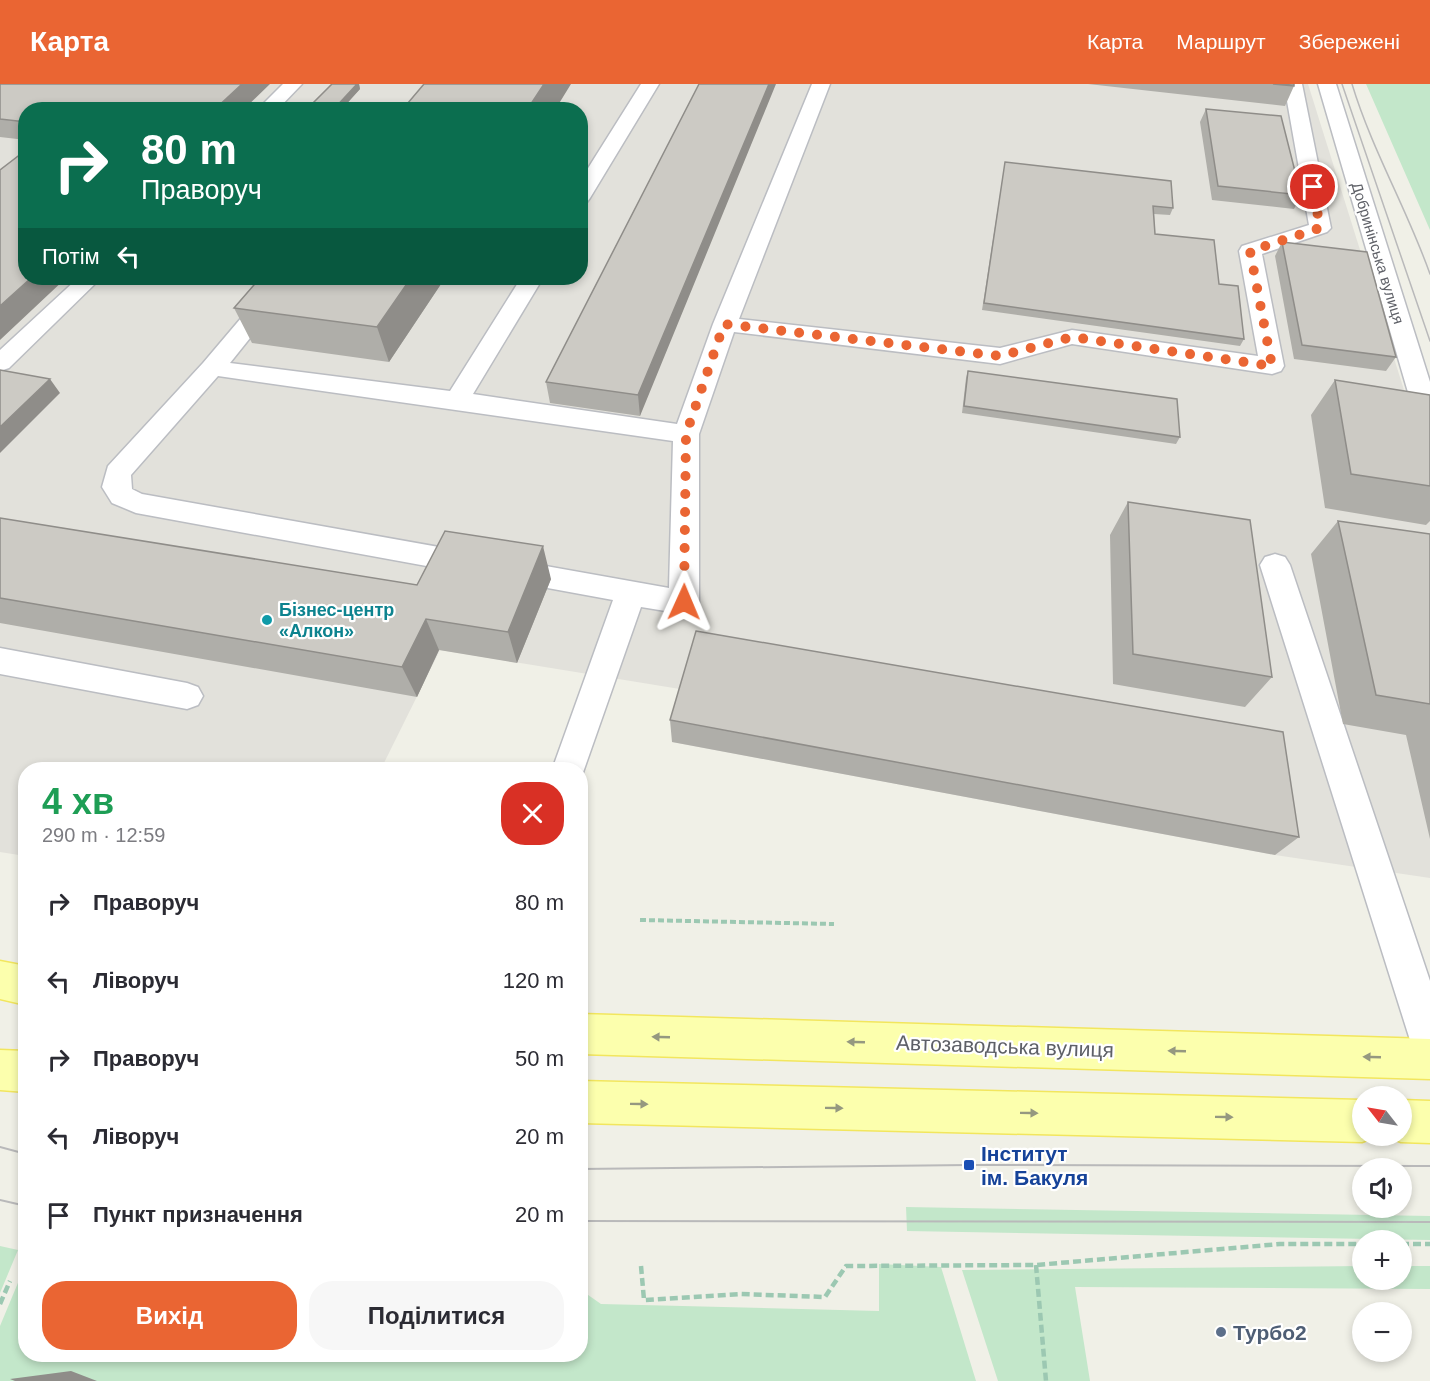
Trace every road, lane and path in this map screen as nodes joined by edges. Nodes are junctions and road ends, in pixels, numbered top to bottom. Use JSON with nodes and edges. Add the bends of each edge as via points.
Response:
{"nodes":[{"id":1,"x":293,"y":84,"type":"edge"},
{"id":2,"x":650,"y":84,"type":"edge"},
{"id":3,"x":821,"y":84,"type":"edge"},
{"id":4,"x":1293,"y":84,"type":"edge"},
{"id":5,"x":1327,"y":84,"type":"edge"},
{"id":6,"x":274,"y":102,"type":"edge"},
{"id":7,"x":588,"y":185,"type":"edge"},
{"id":8,"x":83,"y":285,"type":"edge"},
{"id":9,"x":281,"y":285,"type":"edge"},
{"id":10,"x":528,"y":285,"type":"edge"},
{"id":11,"x":724,"y":324,"type":"junction"},
{"id":12,"x":0,"y":363,"type":"edge"},
{"id":13,"x":212,"y":368,"type":"junction"},
{"id":14,"x":458,"y":400,"type":"junction"},
{"id":15,"x":1430,"y":423,"type":"edge"},
{"id":16,"x":686,"y":434,"type":"junction"},
{"id":17,"x":1275,"y":565,"type":"dead end"},
{"id":18,"x":684,"y":602,"type":"junction"},
{"id":19,"x":0,"y":661,"type":"edge"},
{"id":20,"x":187,"y":696,"type":"dead end"},
{"id":21,"x":572,"y":762,"type":"edge"},
{"id":22,"x":640,"y":920,"type":"dead end"},
{"id":23,"x":834,"y":924,"type":"dead end"},
{"id":24,"x":0,"y":980,"type":"edge"},
{"id":25,"x":18,"y":984,"type":"edge"},
{"id":26,"x":588,"y":1034,"type":"edge"},
{"id":27,"x":1430,"y":1040,"type":"edge"},
{"id":28,"x":1430,"y":1059,"type":"edge"},
{"id":29,"x":0,"y":1070,"type":"edge"},
{"id":30,"x":18,"y":1071,"type":"edge"},
{"id":31,"x":588,"y":1102,"type":"edge"},
{"id":32,"x":1352,"y":1120,"type":"edge"},
{"id":33,"x":1412,"y":1122,"type":"edge"},
{"id":34,"x":1430,"y":1122,"type":"edge"},
{"id":35,"x":1352,"y":1244,"type":"edge"},
{"id":36,"x":1412,"y":1244,"type":"edge"},
{"id":37,"x":1430,"y":1244,"type":"edge"},
{"id":38,"x":1036,"y":1265,"type":"junction"},
{"id":39,"x":641,"y":1266,"type":"dead end"},
{"id":40,"x":9,"y":1281,"type":"dead end"},
{"id":41,"x":0,"y":1304,"type":"edge"},
{"id":42,"x":1046,"y":1381,"type":"edge"}],
"edges":[{"from":1,"to":6,"type":"street"},
{"from":2,"to":7,"type":"street"},
{"from":3,"to":11,"type":"street"},
{"from":4,"to":11,"type":"street","via":[[1320,228],[1250,251],[1272,366],[1072,337],[1000,356]]},
{"from":5,"to":15,"type":"street","name":"Добринінська вулиця"},
{"from":8,"to":12,"type":"street"},
{"from":9,"to":13,"type":"street"},
{"from":10,"to":14,"type":"street"},
{"from":11,"to":16,"type":"street"},
{"from":13,"to":14,"type":"street"},
{"from":13,"to":18,"type":"street","via":[[118,473],[116,487],[122,496],[136,503]]},
{"from":14,"to":16,"type":"street"},
{"from":16,"to":18,"type":"street"},
{"from":17,"to":27,"type":"street"},
{"from":18,"to":21,"type":"street","via":[[630,594]]},
{"from":19,"to":20,"type":"street"},
{"from":22,"to":23,"type":"path"},
{"from":24,"to":25,"type":"main road"},
{"from":28,"to":26,"type":"main road","name":"Автозаводська вулиця","one_way":true},
{"from":29,"to":30,"type":"main road"},
{"from":31,"to":32,"type":"main road","one_way":true},
{"from":33,"to":34,"type":"main road"},
{"from":35,"to":38,"type":"path","via":[[1280,1244]]},
{"from":36,"to":37,"type":"path"},
{"from":38,"to":39,"type":"path","via":[[846,1266],[825,1297],[741,1294],[644,1300]]},
{"from":38,"to":42,"type":"path"},
{"from":40,"to":41,"type":"path"}]}
